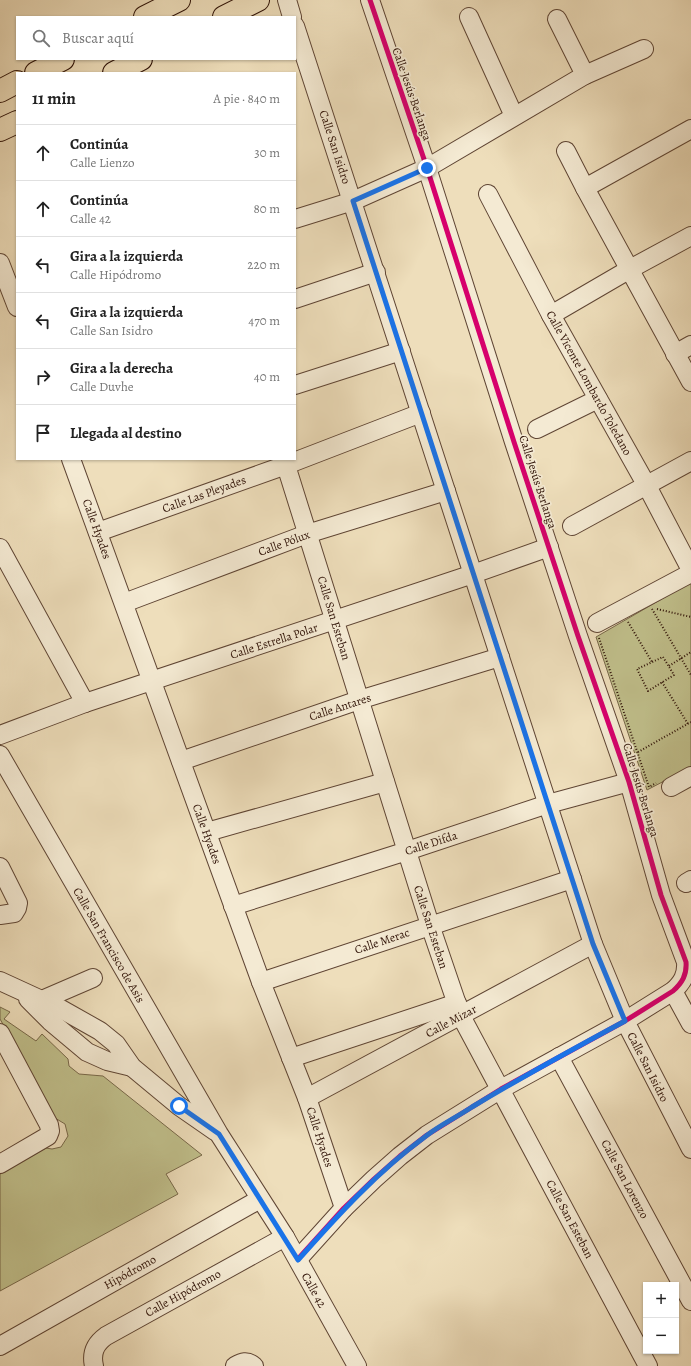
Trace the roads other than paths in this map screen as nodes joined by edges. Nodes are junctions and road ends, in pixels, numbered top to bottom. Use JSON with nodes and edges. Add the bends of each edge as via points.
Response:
{"nodes":[{"id":1,"x":179,"y":0,"type":"edge"},
{"id":2,"x":258,"y":0,"type":"edge"},
{"id":3,"x":286,"y":0,"type":"edge"},
{"id":4,"x":370,"y":0,"type":"edge"},
{"id":5,"x":147,"y":16,"type":"edge"},
{"id":6,"x":226,"y":16,"type":"edge"},
{"id":7,"x":292,"y":16,"type":"edge"},
{"id":8,"x":469,"y":17,"type":"dead end"},
{"id":9,"x":557,"y":19,"type":"dead end"},
{"id":10,"x":296,"y":29,"type":"edge"},
{"id":11,"x":644,"y":49,"type":"dead end"},
{"id":12,"x":61,"y":60,"type":"edge"},
{"id":13,"x":139,"y":60,"type":"edge"},
{"id":14,"x":38,"y":72,"type":"edge"},
{"id":15,"x":116,"y":72,"type":"edge"},
{"id":16,"x":585,"y":74,"type":"junction"},
{"id":17,"x":16,"y":83,"type":"edge"},
{"id":18,"x":0,"y":91,"type":"edge"},
{"id":19,"x":514,"y":116,"type":"junction"},
{"id":20,"x":16,"y":122,"type":"edge"},
{"id":21,"x":691,"y":129,"type":"edge"},
{"id":22,"x":0,"y":130,"type":"edge"},
{"id":23,"x":566,"y":151,"type":"dead end"},
{"id":24,"x":427,"y":168,"type":"junction"},
{"id":25,"x":585,"y":188,"type":"junction"},
{"id":26,"x":488,"y":194,"type":"dead end"},
{"id":27,"x":353,"y":201,"type":"junction"},
{"id":28,"x":296,"y":219,"type":"edge"},
{"id":29,"x":691,"y":236,"type":"edge"},
{"id":30,"x":0,"y":263,"type":"edge"},
{"id":31,"x":630,"y":269,"type":"junction"},
{"id":32,"x":376,"y":272,"type":"junction"},
{"id":33,"x":296,"y":299,"type":"edge"},
{"id":34,"x":16,"y":304,"type":"edge"},
{"id":35,"x":551,"y":315,"type":"junction"},
{"id":36,"x":683,"y":350,"type":"edge"},
{"id":37,"x":401,"y":351,"type":"junction"},
{"id":38,"x":691,"y":382,"type":"edge"},
{"id":39,"x":296,"y":385,"type":"edge"},
{"id":40,"x":598,"y":399,"type":"junction"},
{"id":41,"x":422,"y":413,"type":"junction"},
{"id":42,"x":538,"y":429,"type":"dead end"},
{"id":43,"x":296,"y":458,"type":"edge"},
{"id":44,"x":71,"y":460,"type":"edge"},
{"id":45,"x":691,"y":461,"type":"edge"},
{"id":46,"x":285,"y":462,"type":"edge"},
{"id":47,"x":647,"y":486,"type":"junction"},
{"id":48,"x":446,"y":491,"type":"junction"},
{"id":49,"x":572,"y":526,"type":"dead end"},
{"id":50,"x":98,"y":532,"type":"junction"},
{"id":51,"x":307,"y":534,"type":"junction"},
{"id":52,"x":549,"y":547,"type":"junction"},
{"id":53,"x":0,"y":548,"type":"edge"},
{"id":54,"x":691,"y":571,"type":"edge"},
{"id":55,"x":473,"y":574,"type":"junction"},
{"id":56,"x":124,"y":603,"type":"junction"},
{"id":57,"x":335,"y":621,"type":"junction"},
{"id":58,"x":601,"y":629,"type":"road end"},
{"id":59,"x":500,"y":657,"type":"junction"},
{"id":60,"x":152,"y":681,"type":"junction"},
{"id":61,"x":359,"y":700,"type":"junction"},
{"id":62,"x":85,"y":703,"type":"junction"},
{"id":63,"x":0,"y":735,"type":"edge"},
{"id":64,"x":0,"y":755,"type":"edge"},
{"id":65,"x":181,"y":761,"type":"junction"},
{"id":66,"x":691,"y":776,"type":"edge"},
{"id":67,"x":385,"y":782,"type":"junction"},
{"id":68,"x":629,"y":782,"type":"junction"},
{"id":69,"x":671,"y":787,"type":"dead end"},
{"id":70,"x":548,"y":804,"type":"junction"},
{"id":71,"x":207,"y":832,"type":"junction"},
{"id":72,"x":407,"y":851,"type":"junction"},
{"id":73,"x":0,"y":867,"type":"edge"},
{"id":74,"x":572,"y":879,"type":"junction"},
{"id":75,"x":233,"y":906,"type":"junction"},
{"id":76,"x":0,"y":916,"type":"edge"},
{"id":77,"x":430,"y":925,"type":"junction"},
{"id":78,"x":593,"y":944,"type":"junction"},
{"id":79,"x":93,"y":978,"type":"dead end"},
{"id":80,"x":0,"y":981,"type":"edge"},
{"id":81,"x":261,"y":982,"type":"junction"},
{"id":82,"x":673,"y":991,"type":"junction"},
{"id":83,"x":32,"y":999,"type":"junction"},
{"id":84,"x":459,"y":1009,"type":"junction"},
{"id":85,"x":625,"y":1021,"type":"junction"},
{"id":86,"x":691,"y":1024,"type":"edge"},
{"id":87,"x":0,"y":1033,"type":"edge"},
{"id":88,"x":559,"y":1057,"type":"junction"},
{"id":89,"x":291,"y":1058,"type":"junction"},
{"id":90,"x":132,"y":1067,"type":"junction"},
{"id":91,"x":501,"y":1089,"type":"junction"},
{"id":92,"x":307,"y":1098,"type":"junction"},
{"id":93,"x":219,"y":1134,"type":"junction"},
{"id":94,"x":691,"y":1149,"type":"edge"},
{"id":95,"x":0,"y":1164,"type":"edge"},
{"id":96,"x":260,"y":1199,"type":"junction"},
{"id":97,"x":344,"y":1208,"type":"junction"},
{"id":98,"x":285,"y":1238,"type":"junction"},
{"id":99,"x":298,"y":1260,"type":"junction"},
{"id":100,"x":691,"y":1301,"type":"edge"},
{"id":101,"x":0,"y":1346,"type":"edge"},
{"id":102,"x":93,"y":1362,"type":"edge"},
{"id":103,"x":235,"y":1366,"type":"edge"},
{"id":104,"x":254,"y":1366,"type":"edge"},
{"id":105,"x":357,"y":1366,"type":"edge"},
{"id":106,"x":648,"y":1366,"type":"edge"}],
"edges":[{"from":1,"to":5,"type":"highway"},
{"from":2,"to":6,"type":"highway"},
{"from":3,"to":7,"type":"street"},
{"from":4,"to":24,"type":"street","name":"Calle Jesús Berlanga"},
{"from":8,"to":19,"type":"street"},
{"from":9,"to":16,"type":"street"},
{"from":10,"to":27,"type":"street","name":"Calle San Isidro"},
{"from":11,"to":16,"type":"street"},
{"from":12,"to":14,"type":"highway"},
{"from":13,"to":15,"type":"highway"},
{"from":16,"to":19,"type":"street"},
{"from":17,"to":18,"type":"highway"},
{"from":19,"to":24,"type":"street"},
{"from":20,"to":22,"type":"highway"},
{"from":21,"to":25,"type":"street"},
{"from":23,"to":25,"type":"street"},
{"from":24,"to":27,"type":"street"},
{"from":24,"to":52,"type":"street","name":"Calle Jesús Berlanga"},
{"from":25,"to":31,"type":"street"},
{"from":26,"to":35,"type":"street","name":"Calle Vicente Lombardo Toledano"},
{"from":27,"to":28,"type":"street"},
{"from":27,"to":32,"type":"street","name":"Calle San Isidro"},
{"from":29,"to":31,"type":"street"},
{"from":30,"to":34,"type":"street"},
{"from":31,"to":35,"type":"street"},
{"from":31,"to":36,"type":"street"},
{"from":32,"to":33,"type":"street"},
{"from":32,"to":37,"type":"street","name":"Calle San Isidro"},
{"from":35,"to":40,"type":"street","name":"Calle Vicente Lombardo Toledano"},
{"from":36,"to":38,"type":"street"},
{"from":37,"to":39,"type":"street"},
{"from":37,"to":41,"type":"street","name":"Calle San Isidro"},
{"from":40,"to":42,"type":"street"},
{"from":40,"to":47,"type":"street","name":"Calle Vicente Lombardo Toledano"},
{"from":41,"to":43,"type":"street","name":"Calle Las Pleyades"},
{"from":41,"to":48,"type":"street","name":"Calle San Isidro"},
{"from":44,"to":50,"type":"street","name":"Calle Hyades"},
{"from":45,"to":47,"type":"street"},
{"from":46,"to":50,"type":"street","name":"Calle Las Pleyades"},
{"from":46,"to":51,"type":"street","name":"Calle San Esteban"},
{"from":47,"to":49,"type":"street"},
{"from":47,"to":54,"type":"street","name":"Calle Vicente Lombardo Toledano"},
{"from":48,"to":51,"type":"street","name":"Calle Pólux"},
{"from":48,"to":55,"type":"street","name":"Calle San Isidro"},
{"from":50,"to":56,"type":"street","name":"Calle Hyades"},
{"from":51,"to":56,"type":"street","name":"Calle Pólux"},
{"from":51,"to":57,"type":"street","name":"Calle San Esteban"},
{"from":52,"to":55,"type":"street","name":"Calle Estrella Polar"},
{"from":52,"to":68,"type":"street","name":"Calle Jesús Berlanga"},
{"from":53,"to":62,"type":"street"},
{"from":54,"to":58,"type":"street"},
{"from":55,"to":57,"type":"street","name":"Calle Estrella Polar"},
{"from":55,"to":59,"type":"street","name":"Calle San Isidro"},
{"from":56,"to":60,"type":"street","name":"Calle Hyades"},
{"from":57,"to":60,"type":"street","name":"Calle Estrella Polar"},
{"from":57,"to":61,"type":"street","name":"Calle San Esteban"},
{"from":59,"to":61,"type":"street","name":"Calle Antares"},
{"from":59,"to":70,"type":"street","name":"Calle San Isidro"},
{"from":60,"to":62,"type":"street","name":"Calle Estrella Polar"},
{"from":60,"to":65,"type":"street","name":"Calle Hyades"},
{"from":61,"to":65,"type":"street","name":"Calle Antares"},
{"from":61,"to":67,"type":"street","name":"Calle San Esteban"},
{"from":62,"to":63,"type":"street","name":"Calle Estrella Polar"},
{"from":64,"to":93,"type":"street","name":"Calle San Francisco de Asis"},
{"from":65,"to":71,"type":"street","name":"Calle Hyades"},
{"from":66,"to":69,"type":"street"},
{"from":67,"to":71,"type":"street"},
{"from":67,"to":72,"type":"street","name":"Calle San Esteban"},
{"from":68,"to":70,"type":"street","name":"Calle Difda"},
{"from":68,"to":82,"type":"street","name":"Calle Jesús Berlanga","via":[[662,894],[686,962],[684,978]]},
{"from":70,"to":72,"type":"street","name":"Calle Difda"},
{"from":70,"to":74,"type":"street","name":"Calle San Isidro"},
{"from":71,"to":75,"type":"street","name":"Calle Hyades"},
{"from":72,"to":75,"type":"street","name":"Calle Difda"},
{"from":72,"to":77,"type":"street","name":"Calle San Esteban"},
{"from":73,"to":76,"type":"street","via":[[18,903],[14,913]]},
{"from":74,"to":77,"type":"street","name":"Calle Merac"},
{"from":74,"to":78,"type":"street","name":"Calle San Isidro"},
{"from":75,"to":81,"type":"street","name":"Calle Hyades"},
{"from":77,"to":81,"type":"street","name":"Calle Merac"},
{"from":77,"to":84,"type":"street","name":"Calle San Esteban"},
{"from":78,"to":84,"type":"street","name":"Calle Mizar"},
{"from":78,"to":85,"type":"street","name":"Calle San Isidro"},
{"from":79,"to":83,"type":"street"},
{"from":80,"to":83,"type":"street"},
{"from":81,"to":89,"type":"street","name":"Calle Hyades"},
{"from":82,"to":85,"type":"street"},
{"from":82,"to":86,"type":"street"},
{"from":83,"to":90,"type":"street","via":[[81,1019],[100,1031],[116,1044]]},
{"from":83,"to":90,"type":"street","via":[[50,1021],[87,1052],[107,1061]]},
{"from":84,"to":89,"type":"street","name":"Calle Mizar"},
{"from":84,"to":91,"type":"street","name":"Calle San Esteban"},
{"from":84,"to":92,"type":"street","name":"Calle Mizar"},
{"from":85,"to":88,"type":"street"},
{"from":85,"to":94,"type":"street","name":"Calle San Isidro"},
{"from":87,"to":95,"type":"street","via":[[50,1131],[48,1136]]},
{"from":88,"to":91,"type":"street"},
{"from":88,"to":100,"type":"street","name":"Calle San Lorenzo"},
{"from":89,"to":92,"type":"street","name":"Calle Hyades"},
{"from":90,"to":93,"type":"street","via":[[179,1106]]},
{"from":91,"to":97,"type":"street","via":[[427,1135],[400,1156]]},
{"from":91,"to":106,"type":"street","name":"Calle San Esteban"},
{"from":92,"to":97,"type":"street","name":"Calle Hyades"},
{"from":93,"to":96,"type":"street","name":"Calle 42"},
{"from":96,"to":98,"type":"street","name":"Calle 42"},
{"from":96,"to":101,"type":"street","name":"Hipódromo"},
{"from":97,"to":99,"type":"street"},
{"from":98,"to":99,"type":"street","name":"Calle 42"},
{"from":98,"to":102,"type":"street","name":"Calle Hipódromo","via":[[106,1336],[94,1348]]},
{"from":99,"to":105,"type":"street","name":"Calle 42"},
{"from":103,"to":104,"type":"street","via":[[246,1361]]}]}
